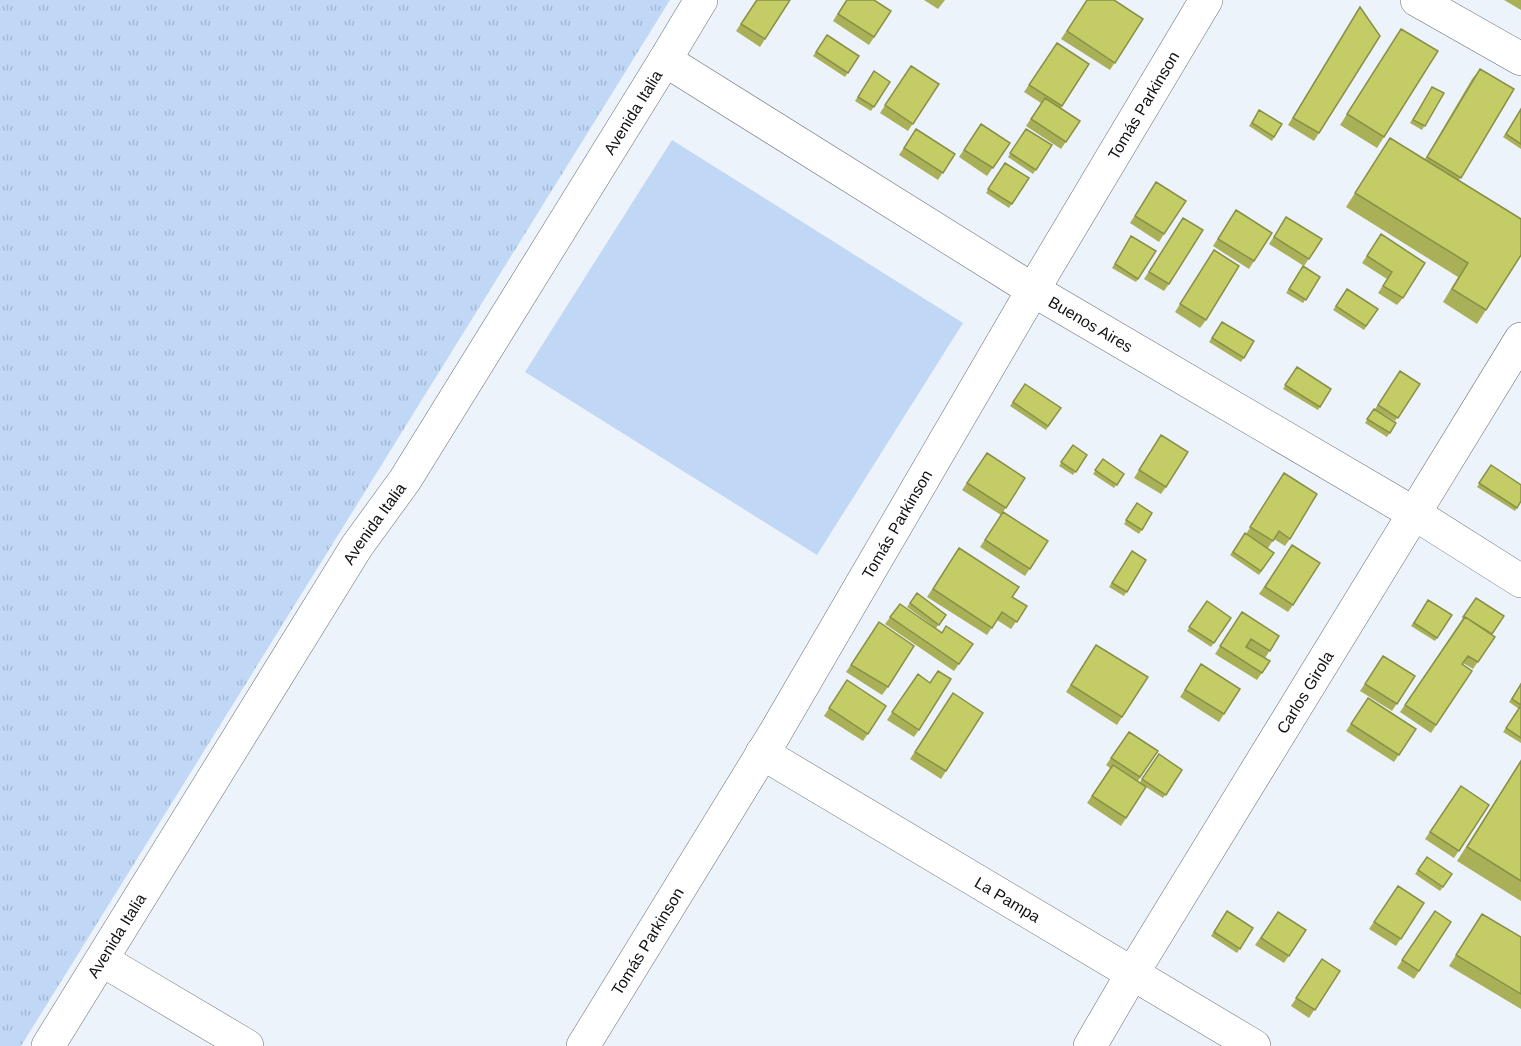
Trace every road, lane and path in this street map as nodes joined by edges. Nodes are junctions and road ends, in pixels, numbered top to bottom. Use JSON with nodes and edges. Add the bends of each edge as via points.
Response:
{"nodes":[{"id":1,"x":701,"y":0,"type":"edge"},
{"id":2,"x":1206,"y":0,"type":"edge"},
{"id":3,"x":1417,"y":0,"type":"edge"},
{"id":4,"x":1521,"y":59,"type":"edge"},
{"id":5,"x":665,"y":60,"type":"junction"},
{"id":6,"x":1033,"y":290,"type":"junction"},
{"id":7,"x":1521,"y":339,"type":"edge"},
{"id":8,"x":1415,"y":514,"type":"junction"},
{"id":9,"x":1521,"y":581,"type":"edge"},
{"id":10,"x":762,"y":753,"type":"junction"},
{"id":11,"x":102,"y":960,"type":"junction"},
{"id":12,"x":1132,"y":974,"type":"junction"},
{"id":13,"x":48,"y":1046,"type":"edge"},
{"id":14,"x":248,"y":1046,"type":"edge"},
{"id":15,"x":583,"y":1046,"type":"edge"},
{"id":16,"x":1090,"y":1046,"type":"edge"},
{"id":17,"x":1254,"y":1046,"type":"edge"}],
"edges":[{"from":1,"to":5,"type":"street","name":"Avenida Italia"},
{"from":2,"to":6,"type":"street","name":"Tomás Parkinson"},
{"from":3,"to":4,"type":"street"},
{"from":5,"to":6,"type":"street","name":"Buenos Aires"},
{"from":5,"to":11,"type":"street","name":"Avenida Italia","via":[[405,480],[357,546]]},
{"from":6,"to":8,"type":"street","name":"Buenos Aires"},
{"from":6,"to":10,"type":"street","name":"Tomás Parkinson"},
{"from":7,"to":8,"type":"street","name":"Carlos Girola"},
{"from":8,"to":9,"type":"street","name":"Buenos Aires"},
{"from":8,"to":12,"type":"street","name":"Carlos Girola"},
{"from":10,"to":12,"type":"street","name":"La Pampa"},
{"from":10,"to":15,"type":"street","name":"Tomás Parkinson"},
{"from":11,"to":13,"type":"street","name":"Avenida Italia"},
{"from":11,"to":14,"type":"street"},
{"from":12,"to":16,"type":"street","name":"Carlos Girola"},
{"from":12,"to":17,"type":"street","name":"La Pampa"}]}
